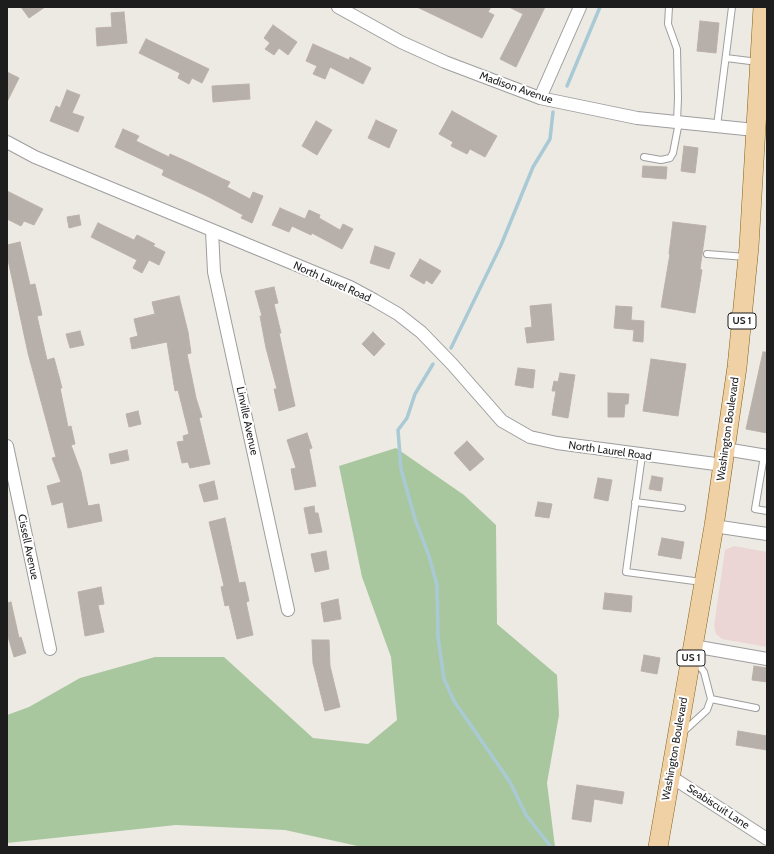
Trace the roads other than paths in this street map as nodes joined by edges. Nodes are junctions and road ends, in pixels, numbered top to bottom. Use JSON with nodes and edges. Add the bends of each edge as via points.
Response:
{"nodes":[{"id":1,"x":338,"y":7,"type":"edge"},
{"id":2,"x":580,"y":7,"type":"edge"},
{"id":3,"x":669,"y":7,"type":"edge"},
{"id":4,"x":732,"y":7,"type":"edge"},
{"id":5,"x":763,"y":7,"type":"edge"},
{"id":6,"x":726,"y":58,"type":"junction"},
{"id":7,"x":759,"y":62,"type":"junction"},
{"id":8,"x":540,"y":98,"type":"junction"},
{"id":9,"x":678,"y":122,"type":"junction"},
{"id":10,"x":717,"y":126,"type":"junction"},
{"id":11,"x":755,"y":130,"type":"junction"},
{"id":12,"x":7,"y":142,"type":"edge"},
{"id":13,"x":644,"y":157,"type":"dead end"},
{"id":14,"x":212,"y":231,"type":"junction"},
{"id":15,"x":707,"y":254,"type":"dead end"},
{"id":16,"x":748,"y":258,"type":"junction"},
{"id":17,"x":7,"y":446,"type":"edge"},
{"id":18,"x":642,"y":455,"type":"junction"},
{"id":19,"x":766,"y":456,"type":"edge"},
{"id":20,"x":724,"y":457,"type":"junction"},
{"id":21,"x":635,"y":502,"type":"junction"},
{"id":22,"x":682,"y":508,"type":"dead end"},
{"id":23,"x":767,"y":511,"type":"edge"},
{"id":24,"x":714,"y":526,"type":"junction"},
{"id":25,"x":767,"y":534,"type":"edge"},
{"id":26,"x":704,"y":582,"type":"junction"},
{"id":27,"x":288,"y":610,"type":"dead end"},
{"id":28,"x":50,"y":649,"type":"dead end"},
{"id":29,"x":692,"y":651,"type":"junction"},
{"id":30,"x":767,"y":659,"type":"edge"},
{"id":31,"x":711,"y":699,"type":"junction"},
{"id":32,"x":756,"y":708,"type":"dead end"},
{"id":33,"x":676,"y":738,"type":"junction"},
{"id":34,"x":670,"y":776,"type":"junction"},
{"id":35,"x":767,"y":839,"type":"edge"},
{"id":36,"x":658,"y":847,"type":"edge"}],
"edges":[{"from":1,"to":8,"type":"street","name":"Madison Avenue","via":[[401,42]]},
{"from":2,"to":8,"type":"street"},
{"from":3,"to":9,"type":"lane","via":[[668,24],[677,49]]},
{"from":4,"to":6,"type":"lane"},
{"from":5,"to":7,"type":"main road","name":"Washington Boulevard","number":"US 1"},
{"from":6,"to":7,"type":"lane"},
{"from":6,"to":10,"type":"lane"},
{"from":7,"to":11,"type":"main road","name":"Washington Boulevard","number":"US 1"},
{"from":8,"to":9,"type":"street","name":"Madison Avenue","via":[[630,117]]},
{"from":9,"to":10,"type":"street","name":"Madison Avenue"},
{"from":9,"to":13,"type":"lane","via":[[670,158],[661,160]]},
{"from":10,"to":11,"type":"street","name":"Madison Avenue"},
{"from":11,"to":16,"type":"main road","name":"Washington Boulevard","number":"US 1"},
{"from":12,"to":14,"type":"street","name":"North Laurel Road","via":[[35,157]]},
{"from":14,"to":18,"type":"street","name":"North Laurel Road","via":[[350,287],[398,314],[421,332],[502,421],[514,429],[530,437],[557,443]]},
{"from":14,"to":27,"type":"street","name":"Linville Avenue","via":[[214,272]]},
{"from":15,"to":16,"type":"lane"},
{"from":16,"to":20,"type":"main road","name":"Washington Boulevard","number":"US 1","via":[[737,367]]},
{"from":17,"to":28,"type":"street","name":"Cissell Avenue"},
{"from":18,"to":20,"type":"street","name":"North Laurel Road"},
{"from":18,"to":21,"type":"lane"},
{"from":19,"to":20,"type":"street","name":"North Laurel Road"},
{"from":19,"to":23,"type":"lane","via":[[755,509]]},
{"from":20,"to":24,"type":"main road","name":"Washington Boulevard","number":"US 1"},
{"from":21,"to":22,"type":"lane"},
{"from":21,"to":26,"type":"lane","via":[[626,572]]},
{"from":24,"to":25,"type":"street"},
{"from":24,"to":26,"type":"main road","name":"Washington Boulevard","number":"US 1"},
{"from":26,"to":29,"type":"main road","name":"Washington Boulevard","number":"US 1"},
{"from":29,"to":30,"type":"street"},
{"from":29,"to":31,"type":"lane","via":[[704,672]]},
{"from":29,"to":33,"type":"main road","name":"Washington Boulevard","number":"US 1"},
{"from":31,"to":32,"type":"lane"},
{"from":31,"to":33,"type":"lane","via":[[707,710]]},
{"from":33,"to":34,"type":"main road","name":"Washington Boulevard","number":"US 1"},
{"from":34,"to":35,"type":"street","name":"Seabiscuit Lane"},
{"from":34,"to":36,"type":"main road","name":"Washington Boulevard","number":"US 1"}]}
